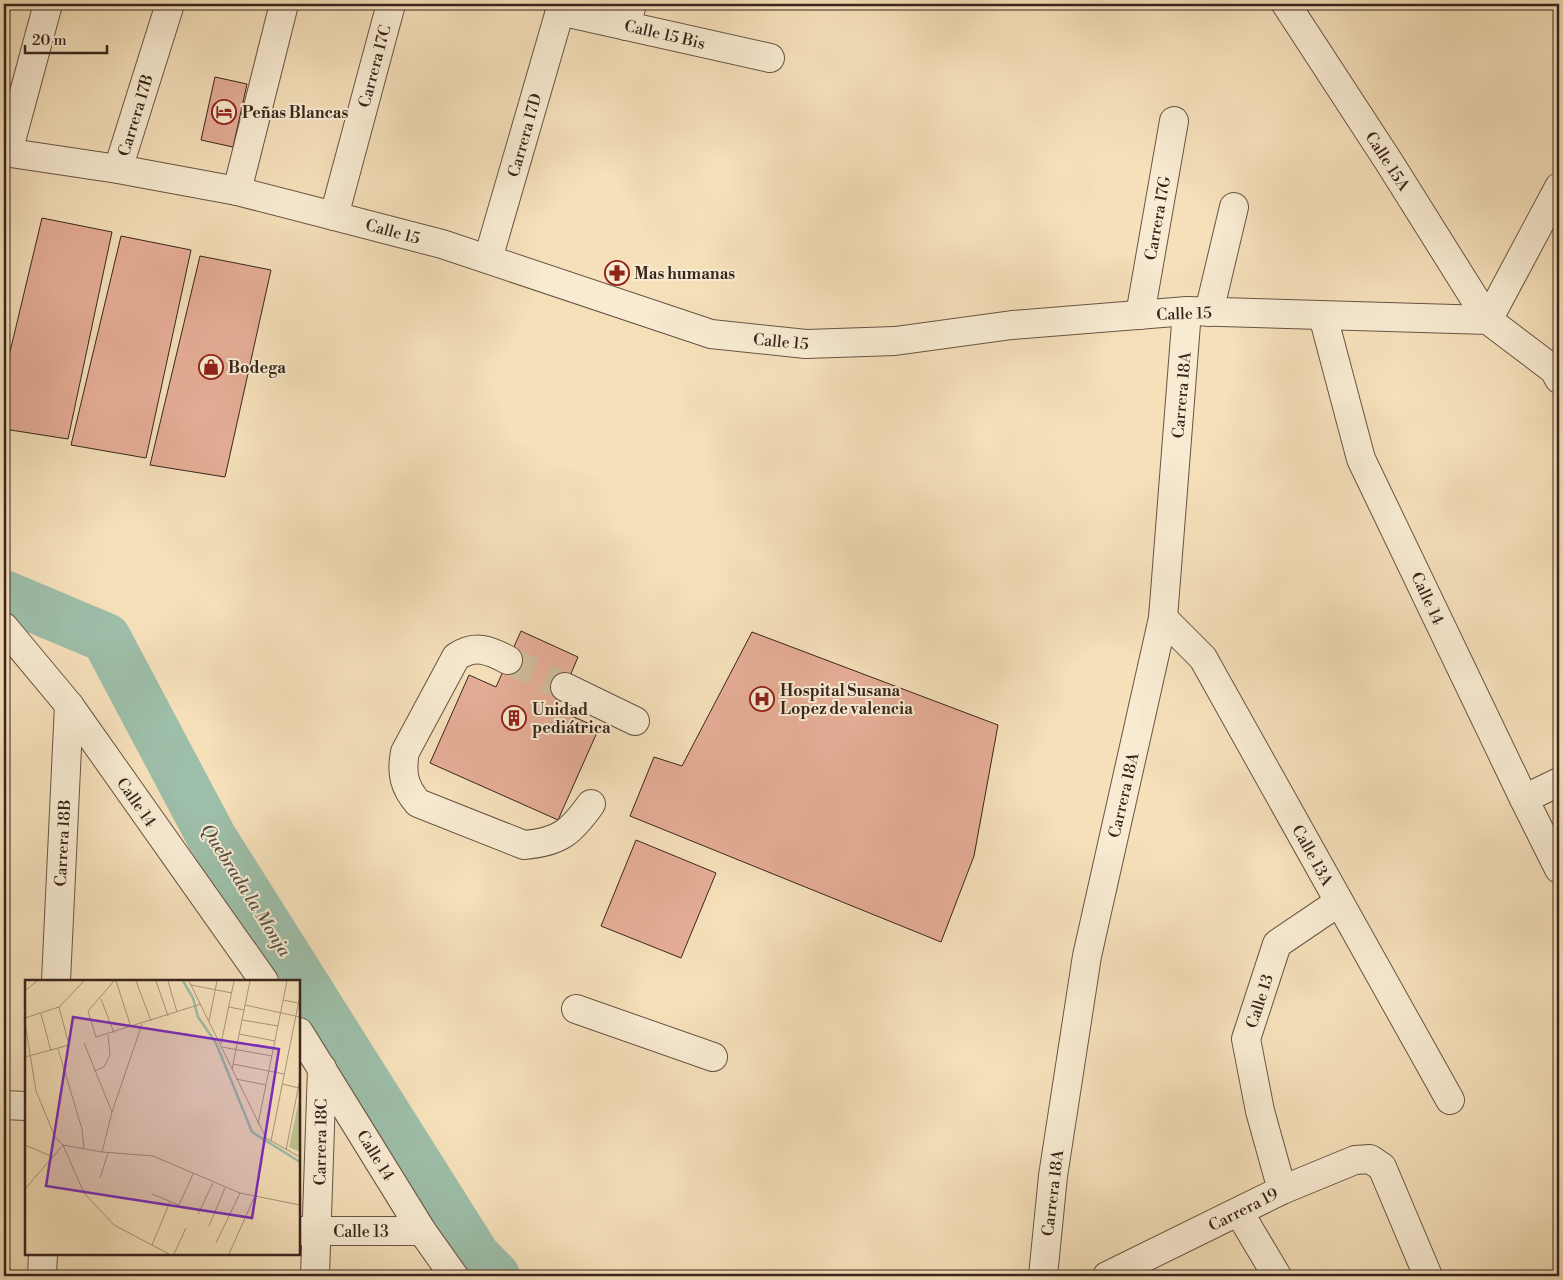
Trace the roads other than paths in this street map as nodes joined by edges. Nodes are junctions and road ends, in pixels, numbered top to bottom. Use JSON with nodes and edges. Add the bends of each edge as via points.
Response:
{"nodes":[{"id":1,"x":48,"y":4,"type":"edge"},
{"id":2,"x":170,"y":4,"type":"edge"},
{"id":3,"x":284,"y":4,"type":"edge"},
{"id":4,"x":391,"y":4,"type":"edge"},
{"id":5,"x":1286,"y":4,"type":"edge"},
{"id":6,"x":560,"y":11,"type":"joint"},
{"id":7,"x":629,"y":15,"type":"edge"},
{"id":8,"x":770,"y":58,"type":"dead end"},
{"id":9,"x":1174,"y":121,"type":"dead end"},
{"id":10,"x":6,"y":152,"type":"edge"},
{"id":11,"x":118,"y":169,"type":"junction"},
{"id":12,"x":1559,"y":187,"type":"edge"},
{"id":13,"x":237,"y":191,"type":"junction"},
{"id":14,"x":1234,"y":207,"type":"dead end"},
{"id":15,"x":334,"y":216,"type":"junction"},
{"id":16,"x":1551,"y":219,"type":"edge"},
{"id":17,"x":488,"y":260,"type":"junction"},
{"id":18,"x":1198,"y":312,"type":"junction"},
{"id":19,"x":1140,"y":315,"type":"junction"},
{"id":20,"x":1324,"y":316,"type":"junction"},
{"id":21,"x":1488,"y":320,"type":"junction"},
{"id":22,"x":1559,"y":379,"type":"edge"},
{"id":23,"x":1163,"y":618,"type":"junction"},
{"id":24,"x":4,"y":628,"type":"edge"},
{"id":25,"x":508,"y":660,"type":"tunnel mouth"},
{"id":26,"x":565,"y":687,"type":"tunnel mouth"},
{"id":27,"x":68,"y":705,"type":"junction"},
{"id":28,"x":635,"y":721,"type":"dead end"},
{"id":29,"x":1559,"y":782,"type":"edge"},
{"id":30,"x":1524,"y":799,"type":"junction"},
{"id":31,"x":591,"y":804,"type":"dead end"},
{"id":32,"x":1559,"y":869,"type":"edge"},
{"id":33,"x":1339,"y":902,"type":"junction"},
{"id":34,"x":56,"y":980,"type":"edge"},
{"id":35,"x":263,"y":980,"type":"edge"},
{"id":36,"x":576,"y":1008,"type":"dead end"},
{"id":37,"x":300,"y":1034,"type":"edge"},
{"id":38,"x":713,"y":1056,"type":"dead end"},
{"id":39,"x":322,"y":1068,"type":"junction"},
{"id":40,"x":1450,"y":1100,"type":"dead end"},
{"id":41,"x":4,"y":1105,"type":"edge"},
{"id":42,"x":25,"y":1106,"type":"edge"},
{"id":43,"x":310,"y":1117,"type":"edge"},
{"id":44,"x":1282,"y":1190,"type":"junction"},
{"id":45,"x":1239,"y":1212,"type":"junction"},
{"id":46,"x":308,"y":1231,"type":"edge"},
{"id":47,"x":428,"y":1238,"type":"junction"},
{"id":48,"x":43,"y":1255,"type":"edge"},
{"id":49,"x":1116,"y":1274,"type":"edge"},
{"id":50,"x":42,"y":1276,"type":"edge"},
{"id":51,"x":315,"y":1276,"type":"edge"},
{"id":52,"x":433,"y":1276,"type":"edge"},
{"id":53,"x":454,"y":1276,"type":"edge"},
{"id":54,"x":1043,"y":1276,"type":"edge"},
{"id":55,"x":1277,"y":1276,"type":"edge"},
{"id":56,"x":1428,"y":1276,"type":"edge"}],
"edges":[{"from":1,"to":10,"type":"street"},
{"from":2,"to":11,"type":"street","name":"Carrera 17B"},
{"from":3,"to":13,"type":"street"},
{"from":4,"to":15,"type":"street","name":"Carrera 17C"},
{"from":5,"to":21,"type":"street","name":"Calle 15A"},
{"from":6,"to":7,"type":"street","name":"Calle 15 Bis"},
{"from":6,"to":17,"type":"street","name":"Carrera 17D"},
{"from":7,"to":8,"type":"street","name":"Calle 15 Bis"},
{"from":9,"to":19,"type":"street","name":"Carrera 17G"},
{"from":10,"to":11,"type":"street","name":"Calle 15"},
{"from":11,"to":13,"type":"street","name":"Calle 15"},
{"from":12,"to":16,"type":"street"},
{"from":13,"to":15,"type":"street","name":"Calle 15"},
{"from":14,"to":18,"type":"street","name":"Carrera 18A"},
{"from":15,"to":17,"type":"street","name":"Calle 15","via":[[442,244]]},
{"from":16,"to":21,"type":"street"},
{"from":17,"to":19,"type":"street","name":"Calle 15","via":[[711,334],[806,344],[895,341],[1012,325]]},
{"from":18,"to":19,"type":"street","name":"Calle 15"},
{"from":18,"to":20,"type":"street","name":"Calle 15"},
{"from":18,"to":23,"type":"street","name":"Carrera 18A"},
{"from":20,"to":21,"type":"street","name":"Calle 15"},
{"from":20,"to":30,"type":"street","name":"Calle 14","via":[[1362,459]]},
{"from":21,"to":22,"type":"street","via":[[1554,370]]},
{"from":23,"to":33,"type":"street","name":"Calle 13A","via":[[1203,658]]},
{"from":23,"to":54,"type":"street","name":"Carrera 18A","via":[[1087,956],[1053,1176]]},
{"from":24,"to":27,"type":"street","name":"Calle 14"},
{"from":25,"to":31,"type":"street","via":[[487,649],[476,648],[456,657],[405,752],[404,779],[409,792],[418,803],[524,845],[543,844],[560,838],[575,826]]},
{"from":26,"to":28,"type":"street"},
{"from":27,"to":34,"type":"street","name":"Carrera 18B"},
{"from":27,"to":35,"type":"street","name":"Calle 14"},
{"from":29,"to":30,"type":"street"},
{"from":30,"to":32,"type":"street","name":"Calle 14"},
{"from":33,"to":40,"type":"street","name":"Calle 13A"},
{"from":33,"to":44,"type":"street","name":"Calle 13","via":[[1277,944],[1246,1040],[1260,1111]]},
{"from":36,"to":38,"type":"street"},
{"from":37,"to":39,"type":"street","name":"Calle 14"},
{"from":39,"to":43,"type":"street","name":"Carrera 18C"},
{"from":39,"to":47,"type":"street","name":"Calle 14"},
{"from":41,"to":42,"type":"street"},
{"from":43,"to":46,"type":"street","name":"Carrera 18C"},
{"from":44,"to":45,"type":"street","name":"Carrera 19"},
{"from":44,"to":56,"type":"street","name":"Carrera 19","via":[[1354,1160],[1370,1159],[1382,1168]]},
{"from":45,"to":49,"type":"street","name":"Carrera 19"},
{"from":45,"to":55,"type":"street"},
{"from":46,"to":47,"type":"street","name":"Calle 13"},
{"from":46,"to":51,"type":"street","name":"Carrera 18C"},
{"from":47,"to":52,"type":"street"},
{"from":47,"to":53,"type":"street","name":"Calle 14"},
{"from":48,"to":50,"type":"street"}]}
